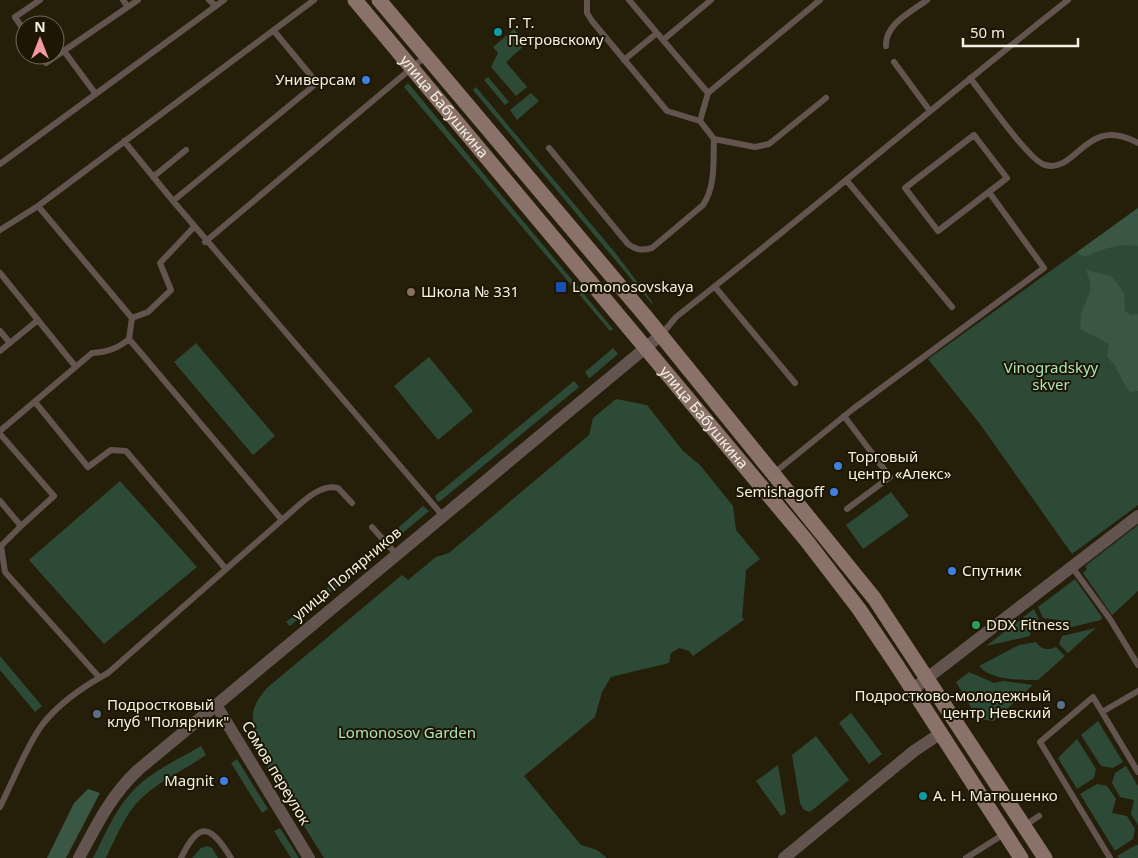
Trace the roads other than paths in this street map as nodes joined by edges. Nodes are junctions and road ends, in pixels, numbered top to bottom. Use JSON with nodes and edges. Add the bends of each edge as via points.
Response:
{"nodes":[{"id":1,"x":40,"y":0,"type":"edge"},
{"id":2,"x":123,"y":0,"type":"edge"},
{"id":3,"x":138,"y":0,"type":"edge"},
{"id":4,"x":210,"y":0,"type":"edge"},
{"id":5,"x":224,"y":0,"type":"edge"},
{"id":6,"x":314,"y":0,"type":"edge"},
{"id":7,"x":355,"y":0,"type":"edge"},
{"id":8,"x":379,"y":0,"type":"edge"},
{"id":9,"x":587,"y":0,"type":"edge"},
{"id":10,"x":629,"y":0,"type":"edge"},
{"id":11,"x":712,"y":0,"type":"edge"},
{"id":12,"x":820,"y":0,"type":"edge"},
{"id":13,"x":927,"y":0,"type":"edge"},
{"id":14,"x":1068,"y":0,"type":"edge"},
{"id":15,"x":216,"y":6,"type":"junction"},
{"id":16,"x":128,"y":7,"type":"junction"},
{"id":17,"x":18,"y":15,"type":"edge"},
{"id":18,"x":274,"y":31,"type":"junction"},
{"id":19,"x":657,"y":33,"type":"junction"},
{"id":20,"x":663,"y":40,"type":"junction"},
{"id":21,"x":886,"y":46,"type":"dead end"},
{"id":22,"x":65,"y":51,"type":"edge"},
{"id":23,"x":65,"y":53,"type":"edge"},
{"id":24,"x":426,"y":56,"type":"junction"},
{"id":25,"x":624,"y":60,"type":"junction"},
{"id":26,"x":894,"y":62,"type":"dead end"},
{"id":27,"x":411,"y":67,"type":"junction"},
{"id":28,"x":970,"y":78,"type":"junction"},
{"id":29,"x":95,"y":93,"type":"junction"},
{"id":30,"x":708,"y":93,"type":"junction"},
{"id":31,"x":826,"y":98,"type":"dead end"},
{"id":32,"x":930,"y":111,"type":"junction"},
{"id":33,"x":700,"y":121,"type":"junction"},
{"id":34,"x":714,"y":138,"type":"junction"},
{"id":35,"x":124,"y":141,"type":"junction"},
{"id":36,"x":1138,"y":143,"type":"edge"},
{"id":37,"x":549,"y":148,"type":"dead end"},
{"id":38,"x":186,"y":150,"type":"dead end"},
{"id":39,"x":0,"y":164,"type":"edge"},
{"id":40,"x":153,"y":176,"type":"junction"},
{"id":41,"x":847,"y":181,"type":"junction"},
{"id":42,"x":990,"y":192,"type":"junction"},
{"id":43,"x":173,"y":201,"type":"junction"},
{"id":44,"x":38,"y":206,"type":"junction"},
{"id":45,"x":194,"y":227,"type":"junction"},
{"id":46,"x":0,"y":230,"type":"edge"},
{"id":47,"x":205,"y":242,"type":"junction"},
{"id":48,"x":0,"y":273,"type":"edge"},
{"id":49,"x":715,"y":287,"type":"junction"},
{"id":50,"x":952,"y":307,"type":"dead end"},
{"id":51,"x":132,"y":318,"type":"junction"},
{"id":52,"x":38,"y":320,"type":"junction"},
{"id":53,"x":0,"y":331,"type":"edge"},
{"id":54,"x":661,"y":336,"type":"junction"},
{"id":55,"x":129,"y":339,"type":"junction"},
{"id":56,"x":10,"y":343,"type":"junction"},
{"id":57,"x":646,"y":348,"type":"junction"},
{"id":58,"x":0,"y":351,"type":"edge"},
{"id":59,"x":76,"y":366,"type":"junction"},
{"id":60,"x":795,"y":383,"type":"dead end"},
{"id":61,"x":35,"y":402,"type":"junction"},
{"id":62,"x":844,"y":416,"type":"junction"},
{"id":63,"x":0,"y":432,"type":"edge"},
{"id":64,"x":774,"y":473,"type":"junction"},
{"id":65,"x":0,"y":501,"type":"edge"},
{"id":66,"x":352,"y":503,"type":"dead end"},
{"id":67,"x":847,"y":510,"type":"dead end"},
{"id":68,"x":443,"y":516,"type":"junction"},
{"id":69,"x":1138,"y":516,"type":"edge"},
{"id":70,"x":282,"y":520,"type":"junction"},
{"id":71,"x":21,"y":526,"type":"junction"},
{"id":72,"x":372,"y":527,"type":"dead end"},
{"id":73,"x":396,"y":554,"type":"junction"},
{"id":74,"x":1072,"y":567,"type":"junction"},
{"id":75,"x":226,"y":569,"type":"junction"},
{"id":76,"x":1138,"y":665,"type":"edge"},
{"id":77,"x":99,"y":677,"type":"junction"},
{"id":78,"x":928,"y":678,"type":"junction"},
{"id":79,"x":912,"y":689,"type":"junction"},
{"id":80,"x":1138,"y":691,"type":"edge"},
{"id":81,"x":216,"y":705,"type":"junction"},
{"id":82,"x":1102,"y":712,"type":"junction"},
{"id":83,"x":941,"y":733,"type":"junction"},
{"id":84,"x":1138,"y":772,"type":"edge"},
{"id":85,"x":0,"y":807,"type":"edge"},
{"id":86,"x":1039,"y":816,"type":"dead end"},
{"id":87,"x":1024,"y":826,"type":"junction"},
{"id":88,"x":1004,"y":834,"type":"junction"},
{"id":89,"x":791,"y":856,"type":"edge"},
{"id":90,"x":79,"y":858,"type":"edge"},
{"id":91,"x":181,"y":858,"type":"edge"},
{"id":92,"x":231,"y":858,"type":"edge"},
{"id":93,"x":310,"y":858,"type":"edge"},
{"id":94,"x":966,"y":858,"type":"edge"},
{"id":95,"x":1021,"y":858,"type":"edge"},
{"id":96,"x":1045,"y":858,"type":"edge"},
{"id":97,"x":1110,"y":858,"type":"edge"}],
"edges":[{"from":1,"to":17,"type":"lane"},
{"from":2,"to":16,"type":"lane"},
{"from":3,"to":16,"type":"lane"},
{"from":4,"to":15,"type":"lane"},
{"from":5,"to":15,"type":"lane"},
{"from":6,"to":18,"type":"lane"},
{"from":7,"to":27,"type":"street","name":"улица Бабушкина"},
{"from":8,"to":24,"type":"street","name":"улица Бабушкина"},
{"from":9,"to":25,"type":"lane","via":[[587,13]]},
{"from":10,"to":19,"type":"lane"},
{"from":11,"to":20,"type":"lane"},
{"from":12,"to":30,"type":"lane"},
{"from":13,"to":21,"type":"lane","via":[[890,28]]},
{"from":14,"to":28,"type":"lane"},
{"from":15,"to":29,"type":"lane"},
{"from":16,"to":22,"type":"lane"},
{"from":18,"to":35,"type":"lane"},
{"from":18,"to":43,"type":"lane","via":[[317,83]]},
{"from":19,"to":20,"type":"lane"},
{"from":19,"to":25,"type":"lane"},
{"from":20,"to":30,"type":"lane"},
{"from":23,"to":29,"type":"lane"},
{"from":24,"to":27,"type":"lane"},
{"from":24,"to":54,"type":"street","name":"улица Бабушкина"},
{"from":25,"to":33,"type":"lane","via":[[667,111]]},
{"from":26,"to":32,"type":"lane"},
{"from":27,"to":47,"type":"lane"},
{"from":27,"to":57,"type":"street","name":"улица Бабушкина"},
{"from":28,"to":32,"type":"lane"},
{"from":28,"to":36,"type":"lane","via":[[1029,154],[1044,165],[1054,166],[1062,162],[1101,136],[1114,134]]},
{"from":29,"to":39,"type":"lane"},
{"from":30,"to":33,"type":"lane"},
{"from":31,"to":34,"type":"lane","via":[[769,144],[754,147]]},
{"from":32,"to":41,"type":"lane"},
{"from":33,"to":34,"type":"lane"},
{"from":34,"to":37,"type":"lane","via":[[709,196],[704,205],[652,248],[643,251],[628,244]]},
{"from":35,"to":40,"type":"lane"},
{"from":35,"to":44,"type":"lane"},
{"from":38,"to":40,"type":"lane"},
{"from":40,"to":43,"type":"lane"},
{"from":41,"to":49,"type":"lane"},
{"from":41,"to":50,"type":"lane"},
{"from":42,"to":42,"type":"lane","via":[[938,231],[905,188],[974,135],[1007,178]]},
{"from":42,"to":62,"type":"lane","via":[[1044,268]]},
{"from":43,"to":45,"type":"lane"},
{"from":44,"to":46,"type":"lane"},
{"from":44,"to":51,"type":"lane"},
{"from":45,"to":47,"type":"lane"},
{"from":45,"to":51,"type":"lane","via":[[160,263],[171,290],[148,312]]},
{"from":47,"to":68,"type":"lane"},
{"from":48,"to":52,"type":"lane"},
{"from":49,"to":54,"type":"lane","via":[[672,320]]},
{"from":49,"to":60,"type":"lane"},
{"from":51,"to":55,"type":"lane"},
{"from":52,"to":56,"type":"lane"},
{"from":52,"to":59,"type":"lane"},
{"from":53,"to":56,"type":"lane"},
{"from":54,"to":57,"type":"street","name":"улица Полярников"},
{"from":54,"to":64,"type":"street","name":"улица Бабушкина"},
{"from":55,"to":59,"type":"lane","via":[[118,348],[92,353]]},
{"from":55,"to":70,"type":"lane"},
{"from":56,"to":58,"type":"lane"},
{"from":57,"to":68,"type":"street","name":"улица Полярников"},
{"from":57,"to":79,"type":"street","name":"улица Бабушкина","via":[[806,540],[859,609]]},
{"from":59,"to":61,"type":"lane"},
{"from":61,"to":63,"type":"lane"},
{"from":61,"to":75,"type":"lane","via":[[88,467],[111,450],[126,451]]},
{"from":62,"to":64,"type":"lane"},
{"from":62,"to":67,"type":"lane","via":[[890,477]]},
{"from":63,"to":71,"type":"lane","via":[[54,496]]},
{"from":64,"to":78,"type":"street","name":"улица Бабушкина","via":[[874,598]]},
{"from":65,"to":71,"type":"lane"},
{"from":66,"to":70,"type":"lane","via":[[338,488],[326,486]]},
{"from":68,"to":73,"type":"street","name":"улица Полярников"},
{"from":69,"to":74,"type":"street"},
{"from":70,"to":75,"type":"lane"},
{"from":71,"to":77,"type":"lane","via":[[1,546],[5,572]]},
{"from":72,"to":73,"type":"lane"},
{"from":73,"to":81,"type":"street","name":"улица Полярников"},
{"from":74,"to":76,"type":"lane"},
{"from":74,"to":78,"type":"street"},
{"from":75,"to":77,"type":"lane"},
{"from":77,"to":85,"type":"lane","via":[[52,713],[41,726]]},
{"from":78,"to":79,"type":"street"},
{"from":78,"to":87,"type":"street","name":"улица Бабушкина"},
{"from":79,"to":83,"type":"street","name":"улица Бабушкина"},
{"from":80,"to":82,"type":"lane"},
{"from":81,"to":90,"type":"street","name":"улица Полярников","via":[[122,785],[109,801]]},
{"from":81,"to":93,"type":"street","name":"Сомов переулок"},
{"from":82,"to":84,"type":"lane"},
{"from":82,"to":97,"type":"lane","via":[[1093,697],[1040,742]]},
{"from":83,"to":88,"type":"street","name":"улица Бабушкина"},
{"from":83,"to":89,"type":"street","via":[[914,751]]},
{"from":86,"to":87,"type":"lane"},
{"from":87,"to":96,"type":"street","name":"улица Бабушкина"},
{"from":88,"to":94,"type":"lane"},
{"from":88,"to":95,"type":"street","name":"улица Бабушкина"},
{"from":91,"to":92,"type":"lane","via":[[191,841],[203,832],[218,836]]}]}
